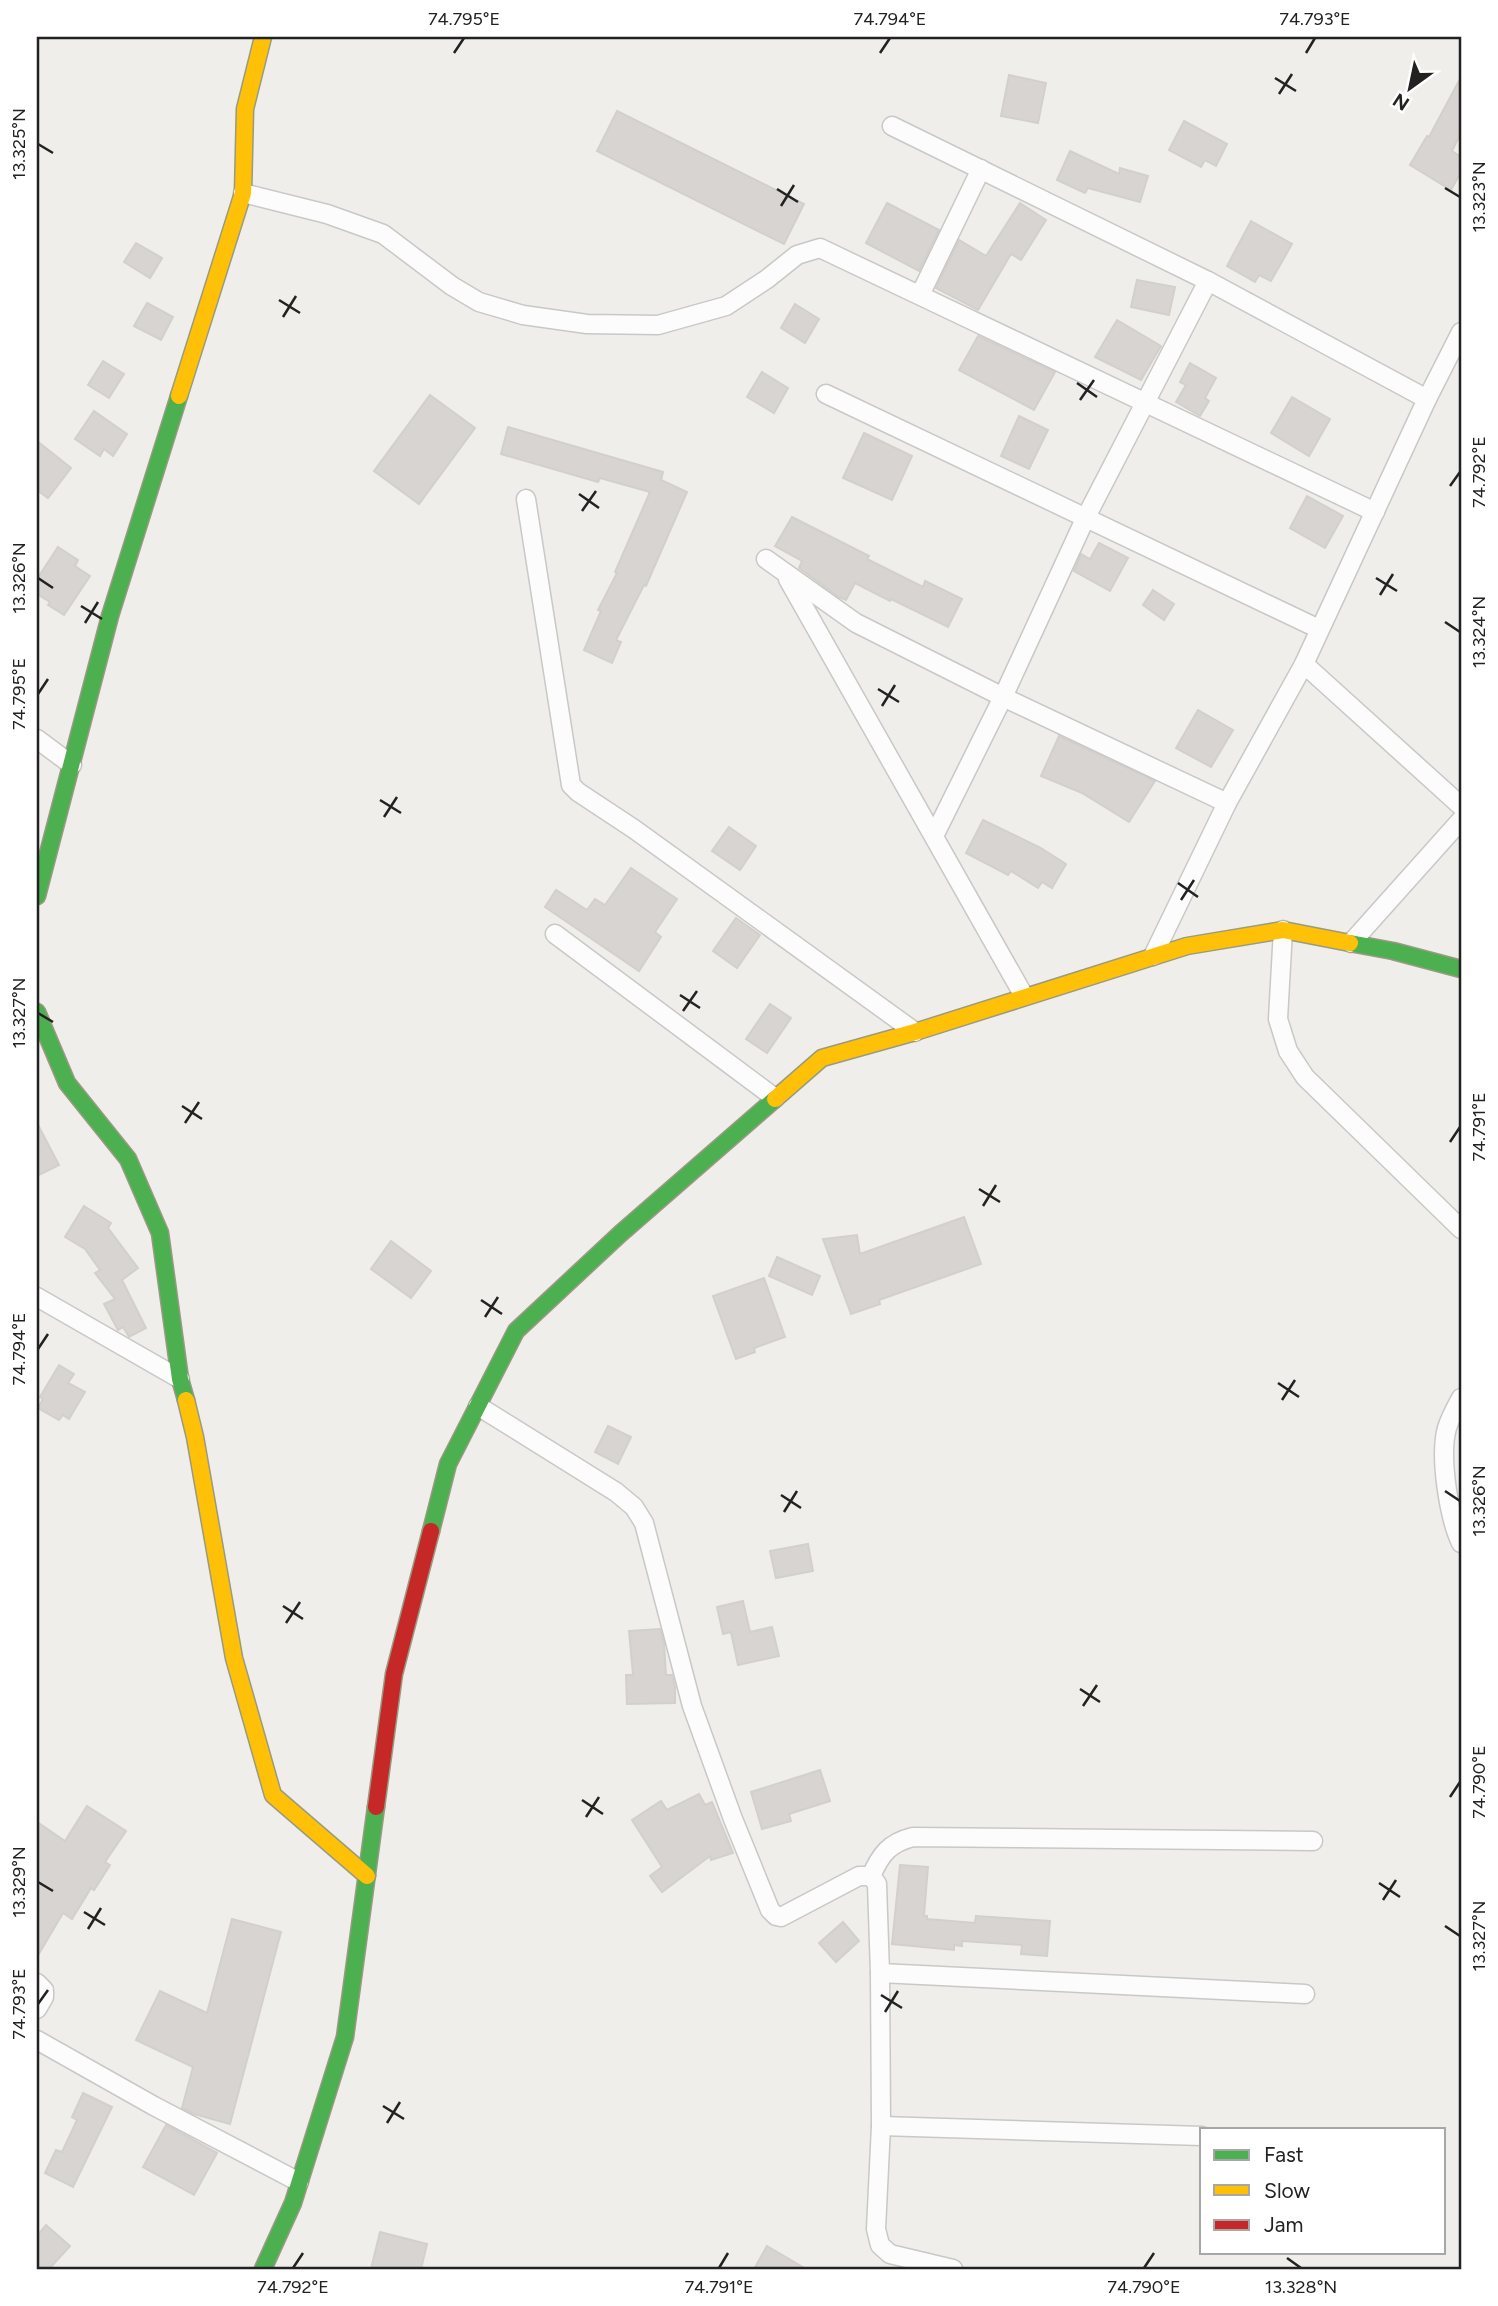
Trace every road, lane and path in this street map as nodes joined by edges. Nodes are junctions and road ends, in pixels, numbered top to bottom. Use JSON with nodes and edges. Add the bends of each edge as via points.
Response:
{"nodes":[{"id":1,"x":263,"y":37,"type":"edge"},
{"id":2,"x":892,"y":126,"type":"dead end"},
{"id":3,"x":981,"y":169,"type":"junction"},
{"id":4,"x":243,"y":193,"type":"junction"},
{"id":5,"x":1208,"y":281,"type":"junction"},
{"id":6,"x":920,"y":295,"type":"junction"},
{"id":7,"x":1461,"y":332,"type":"edge"},
{"id":8,"x":826,"y":394,"type":"dead end"},
{"id":9,"x":1427,"y":399,"type":"junction"},
{"id":10,"x":1145,"y":401,"type":"junction"},
{"id":11,"x":526,"y":499,"type":"dead end"},
{"id":12,"x":1375,"y":512,"type":"junction"},
{"id":13,"x":1085,"y":519,"type":"junction"},
{"id":14,"x":766,"y":559,"type":"dead end"},
{"id":15,"x":784,"y":572,"type":"junction"},
{"id":16,"x":1319,"y":629,"type":"junction"},
{"id":17,"x":1304,"y":664,"type":"junction"},
{"id":18,"x":1003,"y":697,"type":"junction"},
{"id":19,"x":37,"y":739,"type":"edge"},
{"id":20,"x":72,"y":765,"type":"junction"},
{"id":21,"x":1227,"y":803,"type":"junction"},
{"id":22,"x":1461,"y":806,"type":"edge"},
{"id":23,"x":1461,"y":820,"type":"edge"},
{"id":24,"x":934,"y":836,"type":"junction"},
{"id":25,"x":37,"y":896,"type":"edge"},
{"id":26,"x":1283,"y":930,"type":"junction"},
{"id":27,"x":555,"y":934,"type":"dead end"},
{"id":28,"x":1351,"y":943,"type":"junction"},
{"id":29,"x":1153,"y":956,"type":"junction"},
{"id":30,"x":1461,"y":969,"type":"edge"},
{"id":31,"x":1024,"y":996,"type":"junction"},
{"id":32,"x":37,"y":1014,"type":"edge"},
{"id":33,"x":915,"y":1032,"type":"junction"},
{"id":34,"x":775,"y":1098,"type":"junction"},
{"id":35,"x":1461,"y":1229,"type":"edge"},
{"id":36,"x":37,"y":1297,"type":"edge"},
{"id":37,"x":180,"y":1379,"type":"junction"},
{"id":38,"x":1461,"y":1398,"type":"edge"},
{"id":39,"x":478,"y":1406,"type":"junction"},
{"id":40,"x":1461,"y":1543,"type":"edge"},
{"id":41,"x":1312,"y":1841,"type":"dead end"},
{"id":42,"x":367,"y":1876,"type":"junction"},
{"id":43,"x":871,"y":1876,"type":"junction"},
{"id":44,"x":880,"y":1973,"type":"junction"},
{"id":45,"x":37,"y":1983,"type":"edge"},
{"id":46,"x":1305,"y":1994,"type":"dead end"},
{"id":47,"x":37,"y":2009,"type":"edge"},
{"id":48,"x":37,"y":2040,"type":"edge"},
{"id":49,"x":881,"y":2126,"type":"junction"},
{"id":50,"x":1200,"y":2136,"type":"edge"},
{"id":51,"x":299,"y":2182,"type":"junction"},
{"id":52,"x":263,"y":2269,"type":"edge"},
{"id":53,"x":953,"y":2269,"type":"edge"}],
"edges":[{"from":1,"to":4,"type":"main road","via":[[245,109]]},
{"from":2,"to":3,"type":"street"},
{"from":3,"to":5,"type":"street"},
{"from":3,"to":6,"type":"street"},
{"from":4,"to":6,"type":"street","via":[[383,234],[479,302],[587,324],[658,325],[726,306],[797,255],[820,248]]},
{"from":4,"to":20,"type":"main road","via":[[110,615]]},
{"from":5,"to":9,"type":"street"},
{"from":5,"to":10,"type":"street"},
{"from":6,"to":10,"type":"street"},
{"from":7,"to":9,"type":"street"},
{"from":8,"to":13,"type":"street"},
{"from":9,"to":12,"type":"street"},
{"from":10,"to":12,"type":"street"},
{"from":10,"to":13,"type":"street"},
{"from":11,"to":33,"type":"street","via":[[571,785]]},
{"from":12,"to":16,"type":"street"},
{"from":13,"to":16,"type":"street"},
{"from":13,"to":18,"type":"street"},
{"from":14,"to":15,"type":"street"},
{"from":15,"to":18,"type":"street","via":[[856,623]]},
{"from":15,"to":24,"type":"street"},
{"from":16,"to":17,"type":"street"},
{"from":17,"to":21,"type":"street"},
{"from":17,"to":22,"type":"street"},
{"from":18,"to":21,"type":"street"},
{"from":18,"to":24,"type":"street"},
{"from":19,"to":20,"type":"street"},
{"from":20,"to":25,"type":"main road"},
{"from":21,"to":29,"type":"street"},
{"from":23,"to":28,"type":"street"},
{"from":24,"to":31,"type":"street"},
{"from":26,"to":28,"type":"main road"},
{"from":26,"to":29,"type":"main road"},
{"from":26,"to":35,"type":"street","via":[[1278,1019],[1288,1051],[1305,1077]]},
{"from":27,"to":34,"type":"street"},
{"from":28,"to":30,"type":"main road"},
{"from":29,"to":31,"type":"main road"},
{"from":31,"to":33,"type":"main road"},
{"from":32,"to":37,"type":"main road","via":[[67,1083],[128,1159],[159,1233]]},
{"from":33,"to":34,"type":"main road","via":[[822,1058]]},
{"from":34,"to":39,"type":"main road","via":[[516,1331]]},
{"from":36,"to":37,"type":"street"},
{"from":37,"to":42,"type":"main road","via":[[195,1437],[234,1658],[273,1794]]},
{"from":38,"to":40,"type":"street","via":[[1447,1430],[1444,1458],[1451,1517]]},
{"from":39,"to":42,"type":"main road","via":[[448,1464],[394,1674]]},
{"from":39,"to":43,"type":"street","via":[[616,1492],[644,1522],[692,1706],[770,1910],[781,1917],[859,1876]]},
{"from":41,"to":43,"type":"street","via":[[914,1837],[887,1847]]},
{"from":42,"to":51,"type":"main road","via":[[345,2037]]},
{"from":43,"to":44,"type":"street","via":[[877,1884]]},
{"from":44,"to":46,"type":"street"},
{"from":44,"to":49,"type":"street"},
{"from":45,"to":47,"type":"street","via":[[44,1990]]},
{"from":48,"to":51,"type":"street"},
{"from":49,"to":50,"type":"street"},
{"from":49,"to":53,"type":"street","via":[[876,2229],[880,2245],[890,2254]]},
{"from":51,"to":52,"type":"main road"}]}
